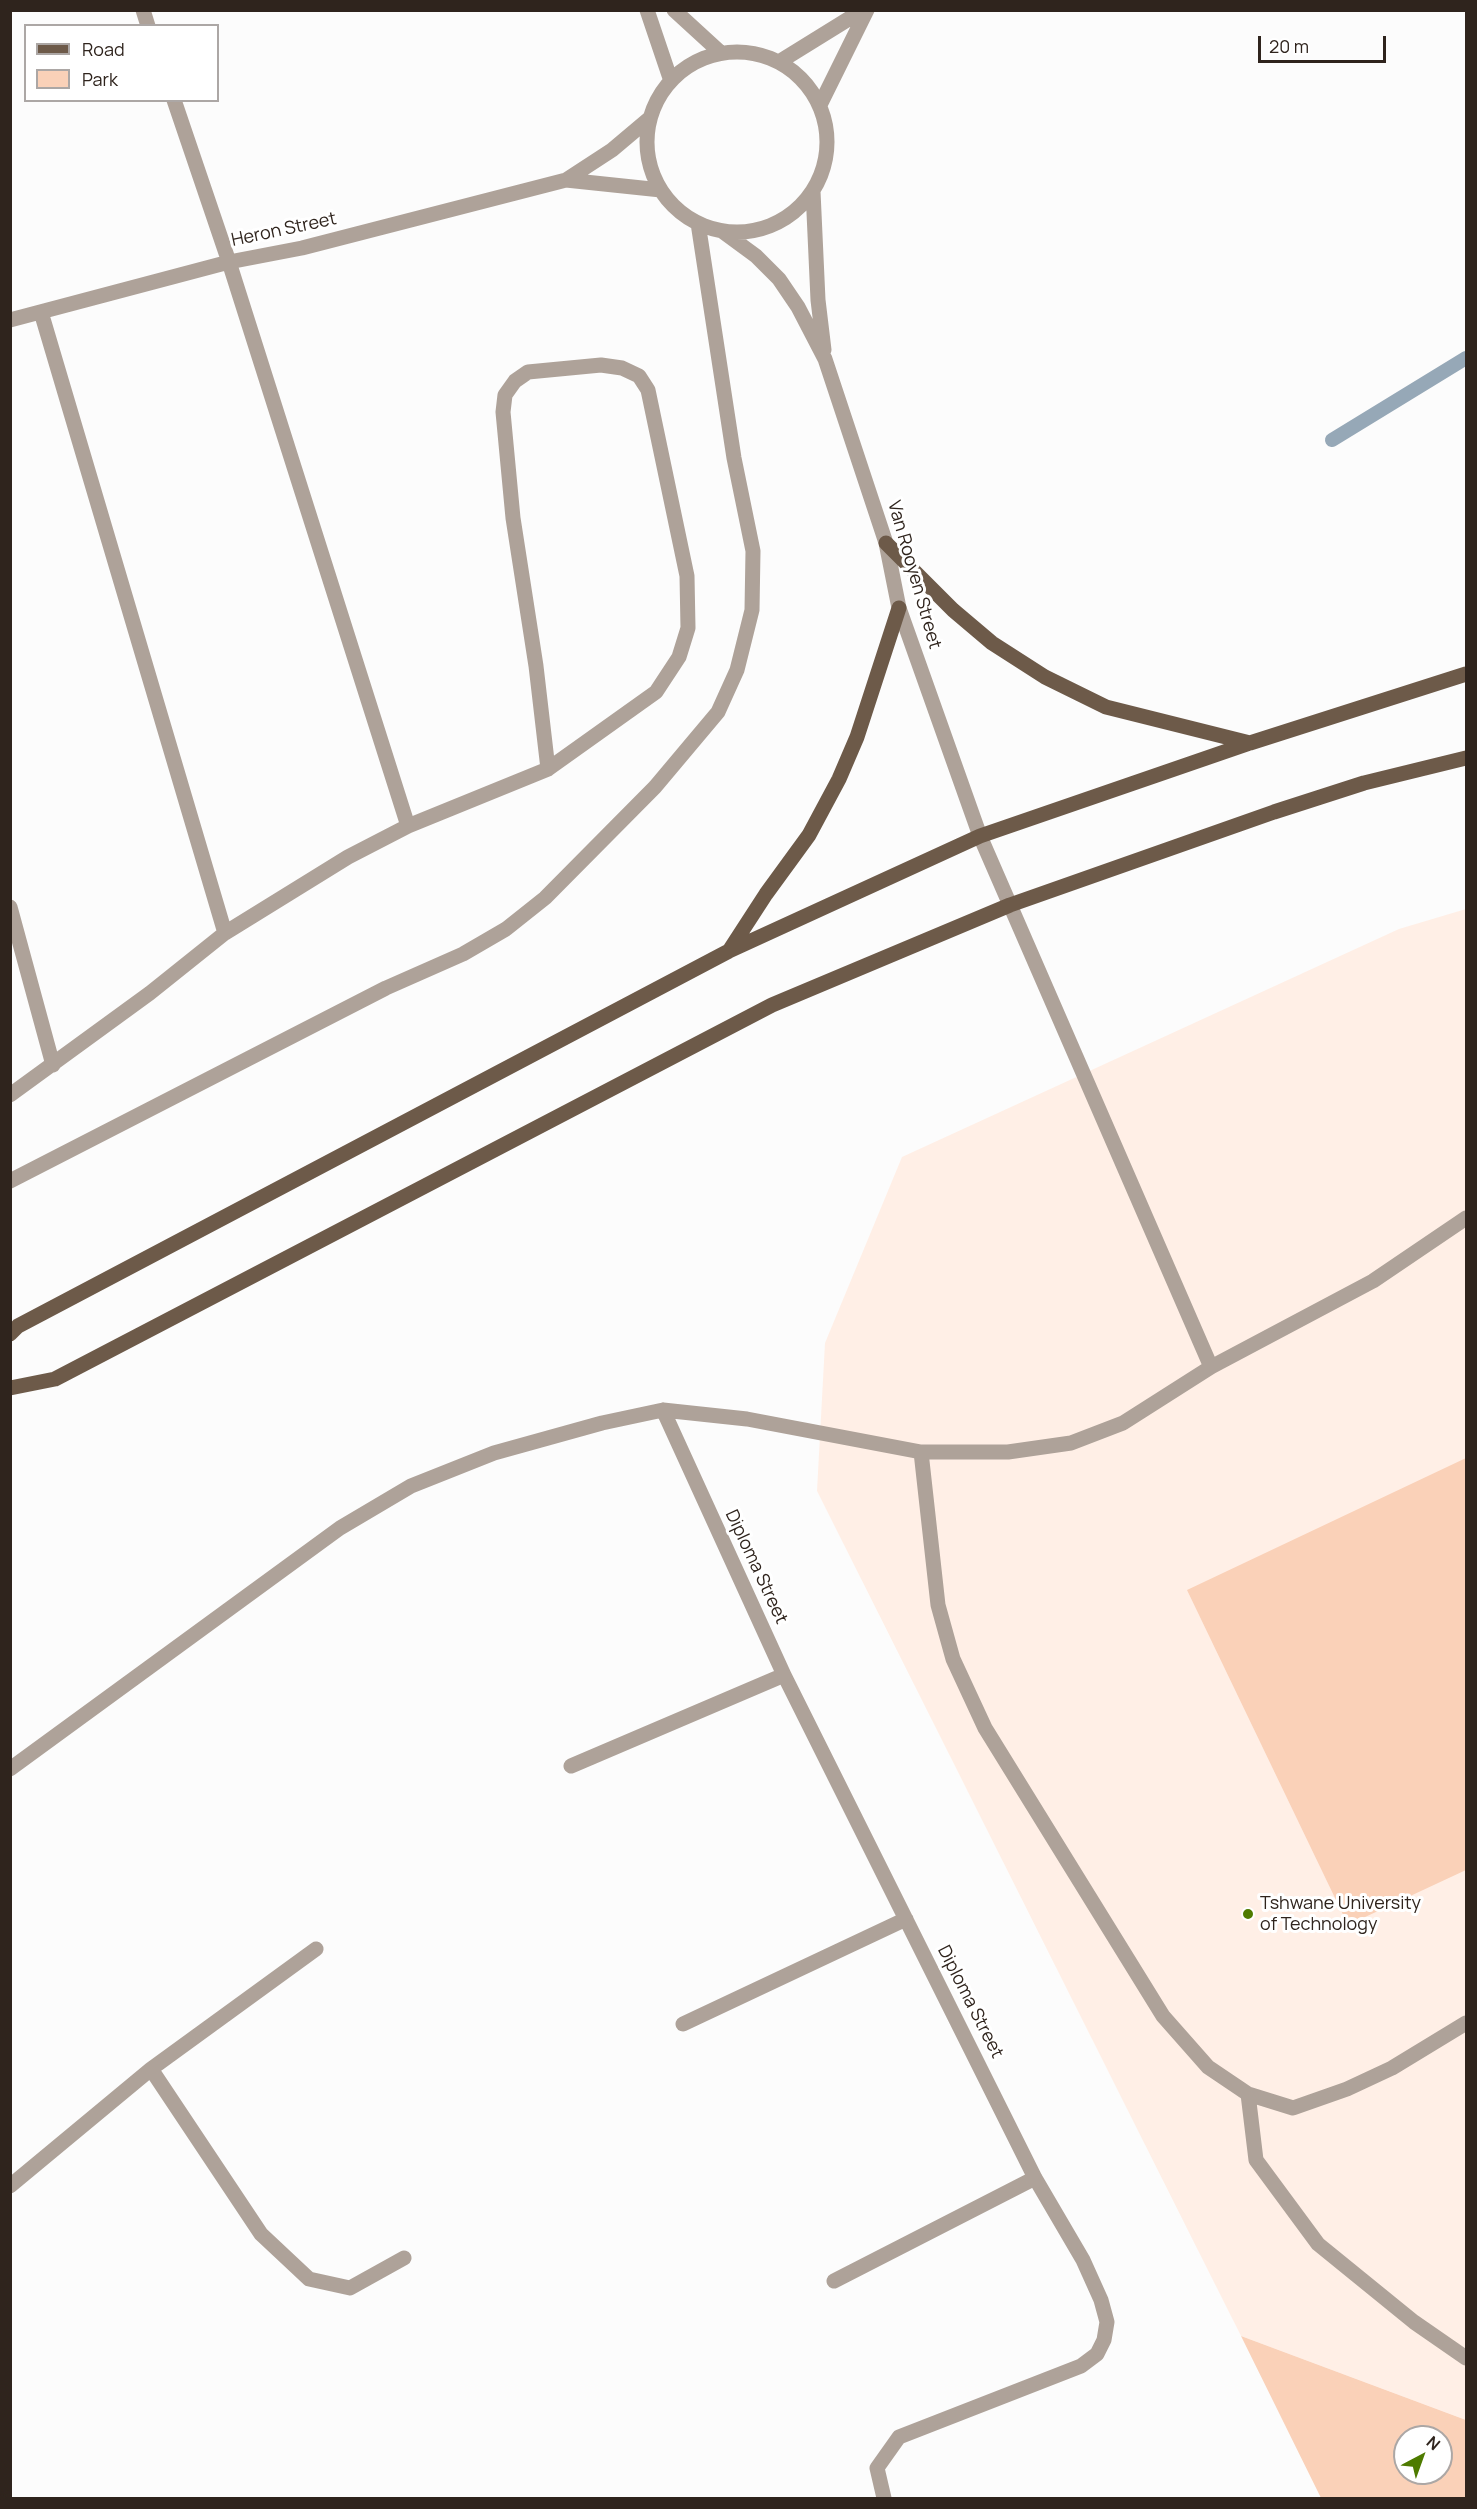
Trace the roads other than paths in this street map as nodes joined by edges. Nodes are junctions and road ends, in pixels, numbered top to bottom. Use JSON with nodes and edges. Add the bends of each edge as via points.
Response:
{"nodes":[{"id":1,"x":647,"y":10,"type":"edge"},
{"id":2,"x":674,"y":10,"type":"edge"},
{"id":3,"x":865,"y":10,"type":"edge"},
{"id":4,"x":721,"y":53,"type":"junction"},
{"id":5,"x":779,"y":62,"type":"junction"},
{"id":6,"x":670,"y":81,"type":"junction"},
{"id":7,"x":175,"y":102,"type":"edge"},
{"id":8,"x":820,"y":105,"type":"junction"},
{"id":9,"x":650,"y":118,"type":"junction"},
{"id":10,"x":566,"y":180,"type":"junction"},
{"id":11,"x":661,"y":190,"type":"junction"},
{"id":12,"x":813,"y":191,"type":"junction"},
{"id":13,"x":698,"y":223,"type":"junction"},
{"id":14,"x":722,"y":231,"type":"junction"},
{"id":15,"x":230,"y":262,"type":"junction"},
{"id":16,"x":41,"y":312,"type":"junction"},
{"id":17,"x":10,"y":320,"type":"edge"},
{"id":18,"x":825,"y":358,"type":"junction"},
{"id":19,"x":886,"y":543,"type":"junction"},
{"id":20,"x":899,"y":608,"type":"junction"},
{"id":21,"x":1467,"y":674,"type":"edge"},
{"id":22,"x":1250,"y":743,"type":"junction"},
{"id":23,"x":1467,"y":758,"type":"edge"},
{"id":24,"x":548,"y":769,"type":"junction"},
{"id":25,"x":408,"y":826,"type":"junction"},
{"id":26,"x":980,"y":836,"type":"junction"},
{"id":27,"x":1010,"y":905,"type":"junction"},
{"id":28,"x":10,"y":907,"type":"edge"},
{"id":29,"x":225,"y":933,"type":"junction"},
{"id":30,"x":729,"y":951,"type":"junction"},
{"id":31,"x":53,"y":1065,"type":"junction"},
{"id":32,"x":10,"y":1095,"type":"edge"},
{"id":33,"x":10,"y":1181,"type":"edge"},
{"id":34,"x":1467,"y":1218,"type":"edge"},
{"id":35,"x":10,"y":1334,"type":"edge"},
{"id":36,"x":1211,"y":1367,"type":"junction"},
{"id":37,"x":10,"y":1388,"type":"edge"},
{"id":38,"x":663,"y":1410,"type":"junction"},
{"id":39,"x":921,"y":1452,"type":"junction"},
{"id":40,"x":784,"y":1675,"type":"junction"},
{"id":41,"x":572,"y":1766,"type":"dead end"},
{"id":42,"x":10,"y":1769,"type":"edge"},
{"id":43,"x":906,"y":1920,"type":"junction"},
{"id":44,"x":316,"y":1949,"type":"dead end"},
{"id":45,"x":1467,"y":2022,"type":"edge"},
{"id":46,"x":683,"y":2024,"type":"dead end"},
{"id":47,"x":151,"y":2069,"type":"junction"},
{"id":48,"x":1248,"y":2094,"type":"junction"},
{"id":49,"x":1035,"y":2178,"type":"junction"},
{"id":50,"x":10,"y":2186,"type":"edge"},
{"id":51,"x":404,"y":2258,"type":"dead end"},
{"id":52,"x":834,"y":2281,"type":"dead end"},
{"id":53,"x":1467,"y":2358,"type":"edge"},
{"id":54,"x":884,"y":2499,"type":"edge"}],
"edges":[{"from":1,"to":6,"type":"street"},
{"from":2,"to":4,"type":"street"},
{"from":3,"to":5,"type":"street"},
{"from":3,"to":8,"type":"street"},
{"from":4,"to":5,"type":"street","name":"Van Rooyen Street","via":[[750,53]]},
{"from":4,"to":6,"type":"street","name":"Van Rooyen Street","via":[[694,63]]},
{"from":5,"to":8,"type":"street","name":"Van Rooyen Street","via":[[809,87]]},
{"from":6,"to":9,"type":"street","name":"Van Rooyen Street"},
{"from":7,"to":15,"type":"street"},
{"from":8,"to":12,"type":"street","name":"Van Rooyen Street","via":[[827,134],[826,154]]},
{"from":9,"to":10,"type":"street","name":"Heron Street","via":[[612,150]]},
{"from":9,"to":11,"type":"street","name":"Van Rooyen Street","via":[[647,142],[651,167]]},
{"from":10,"to":11,"type":"street","name":"Heron Street"},
{"from":10,"to":15,"type":"street","name":"Heron Street","via":[[302,248]]},
{"from":11,"to":13,"type":"street","name":"Van Rooyen Street"},
{"from":12,"to":14,"type":"street","name":"Van Rooyen Street","via":[[796,211],[774,225],[748,232]]},
{"from":12,"to":18,"type":"street","name":"Van Rooyen Street"},
{"from":13,"to":14,"type":"street","name":"Van Rooyen Street"},
{"from":13,"to":33,"type":"street","via":[[734,458],[753,551],[752,610],[737,670],[718,712],[655,787],[545,898],[506,929]]},
{"from":14,"to":18,"type":"street","name":"Van Rooyen Street","via":[[779,279]]},
{"from":15,"to":16,"type":"street","name":"Heron Street"},
{"from":15,"to":25,"type":"street"},
{"from":16,"to":17,"type":"street","name":"Heron Street"},
{"from":16,"to":29,"type":"street"},
{"from":18,"to":19,"type":"street","name":"Van Rooyen Street"},
{"from":19,"to":20,"type":"street","name":"Van Rooyen Street"},
{"from":19,"to":22,"type":"main road","via":[[992,643],[1045,677],[1106,706]]},
{"from":20,"to":26,"type":"street","name":"Van Rooyen Street"},
{"from":20,"to":30,"type":"main road","via":[[857,737],[839,779],[809,835]]},
{"from":21,"to":22,"type":"main road"},
{"from":22,"to":26,"type":"main road"},
{"from":23,"to":27,"type":"main road","via":[[1364,783]]},
{"from":24,"to":24,"type":"street","via":[[656,692],[679,657],[688,628],[687,576],[648,390],[639,376],[602,364],[528,372],[515,381],[506,395],[503,412],[513,518]]},
{"from":24,"to":25,"type":"street"},
{"from":25,"to":29,"type":"street","via":[[348,857]]},
{"from":26,"to":27,"type":"street","name":"Van Rooyen Street"},
{"from":26,"to":30,"type":"main road"},
{"from":27,"to":36,"type":"street","name":"Van Rooyen Street"},
{"from":27,"to":37,"type":"main road","via":[[772,1005],[55,1378]]},
{"from":28,"to":31,"type":"street"},
{"from":29,"to":31,"type":"street"},
{"from":30,"to":35,"type":"main road","via":[[28,1321]]},
{"from":31,"to":32,"type":"street"},
{"from":34,"to":36,"type":"street","via":[[1373,1281]]},
{"from":36,"to":39,"type":"street","via":[[1123,1423],[1071,1443],[1008,1452]]},
{"from":38,"to":39,"type":"street","via":[[747,1419]]},
{"from":38,"to":40,"type":"street","name":"Diploma Street"},
{"from":38,"to":42,"type":"street","via":[[494,1453],[411,1486],[340,1528]]},
{"from":39,"to":48,"type":"street","via":[[938,1605],[953,1659],[985,1728],[1163,2016],[1208,2067]]},
{"from":40,"to":41,"type":"street"},
{"from":40,"to":43,"type":"street","name":"Diploma Street"},
{"from":43,"to":46,"type":"street"},
{"from":43,"to":49,"type":"street","name":"Diploma Street"},
{"from":44,"to":47,"type":"street"},
{"from":45,"to":48,"type":"street","via":[[1392,2068],[1347,2090],[1293,2108]]},
{"from":47,"to":50,"type":"street"},
{"from":47,"to":51,"type":"street","via":[[261,2234],[309,2279],[350,2288]]},
{"from":48,"to":53,"type":"street","via":[[1256,2160],[1318,2244],[1414,2322]]},
{"from":49,"to":52,"type":"street"},
{"from":49,"to":54,"type":"street","name":"Diploma Street","via":[[1083,2260],[1101,2300],[1107,2322],[1104,2340],[1096,2354],[1081,2366],[899,2437],[877,2468]]}]}
